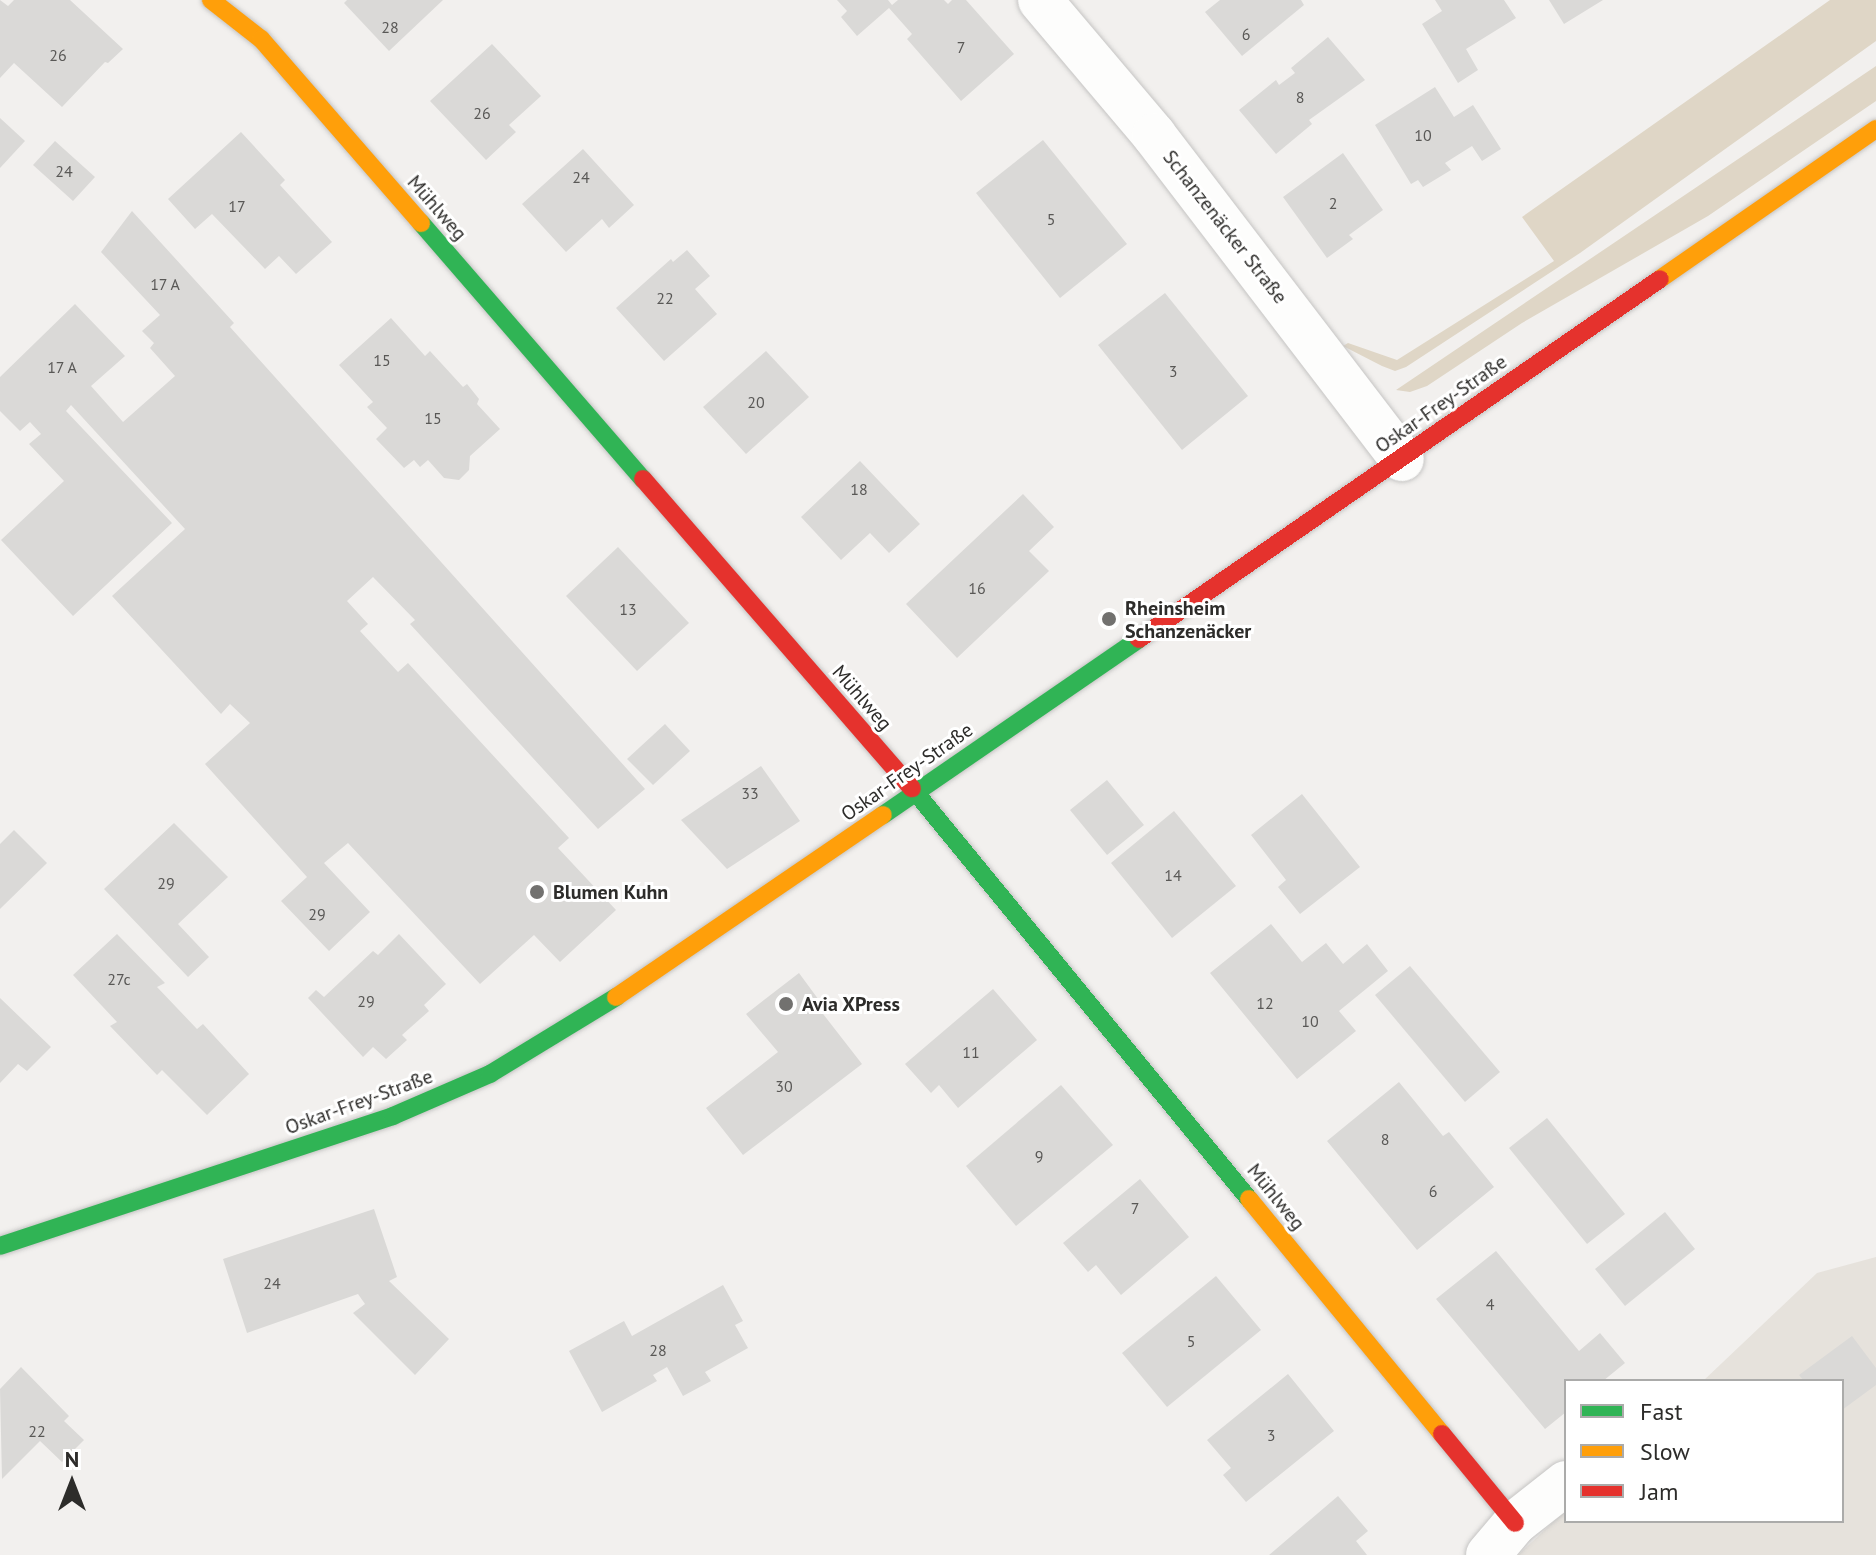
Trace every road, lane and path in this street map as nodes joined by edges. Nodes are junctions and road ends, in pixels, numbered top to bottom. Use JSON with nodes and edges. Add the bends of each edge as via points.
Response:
{"nodes":[{"id":1,"x":211,"y":0,"type":"edge"},
{"id":2,"x":1040,"y":0,"type":"edge"},
{"id":3,"x":1876,"y":129,"type":"edge"},
{"id":4,"x":1402,"y":459,"type":"junction"},
{"id":5,"x":916,"y":793,"type":"junction"},
{"id":6,"x":0,"y":1246,"type":"edge"},
{"id":7,"x":1564,"y":1485,"type":"edge"},
{"id":8,"x":1501,"y":1539,"type":"edge"}],
"edges":[{"from":1,"to":5,"type":"street","name":"Mühlweg","via":[[261,39]]},
{"from":2,"to":4,"type":"street","name":"Schanzenäcker Straße","via":[[1154,135]]},
{"from":3,"to":4,"type":"street","name":"Oskar-Frey-Straße"},
{"from":4,"to":5,"type":"street","name":"Oskar-Frey-Straße"},
{"from":5,"to":6,"type":"street","name":"Oskar-Frey-Straße","via":[[705,938],[490,1074],[393,1116]]},
{"from":5,"to":8,"type":"street","name":"Mühlweg"},
{"from":7,"to":8,"type":"street"}]}
